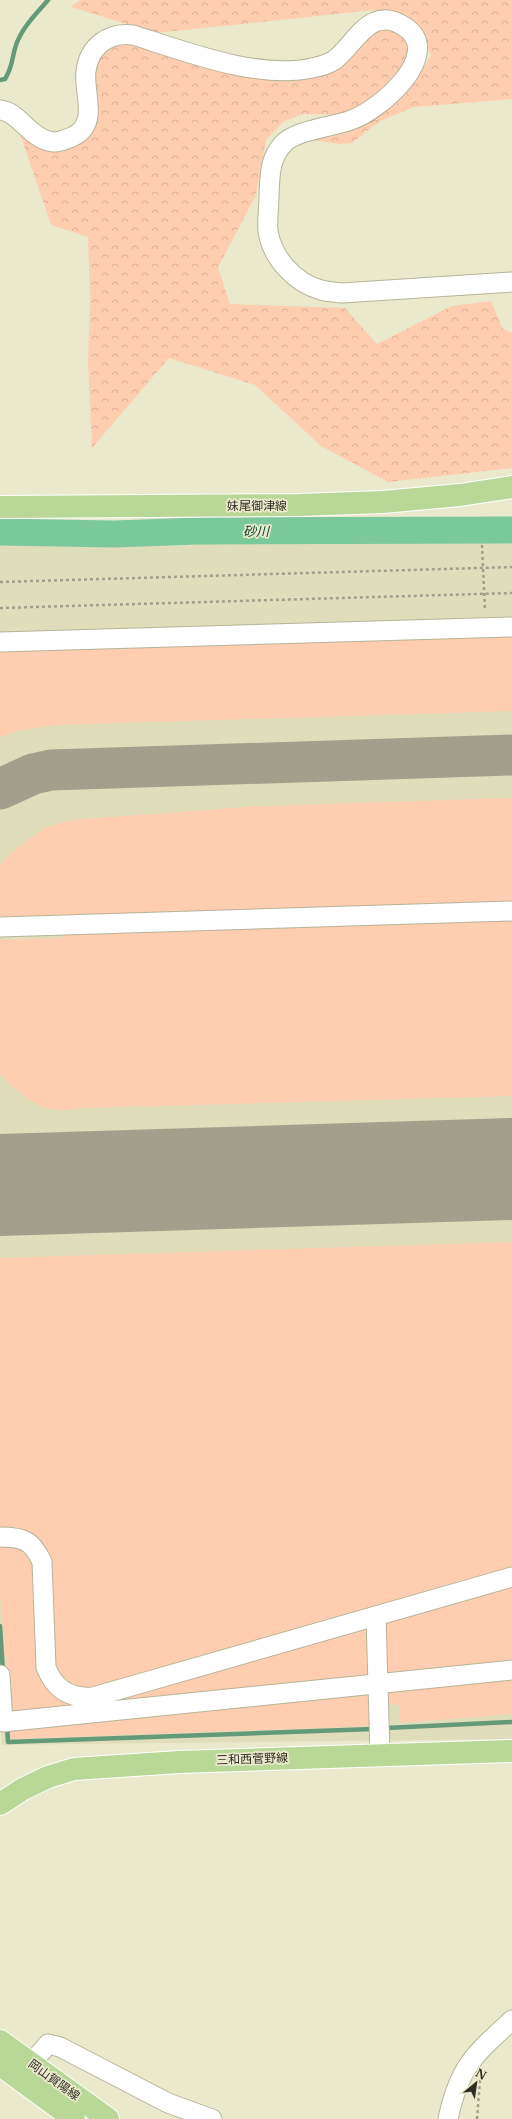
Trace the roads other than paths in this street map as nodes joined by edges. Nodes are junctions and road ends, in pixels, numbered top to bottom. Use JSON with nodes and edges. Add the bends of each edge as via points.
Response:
{"nodes":[{"id":1,"x":0,"y":110,"type":"edge"},
{"id":2,"x":512,"y":282,"type":"edge"},
{"id":3,"x":512,"y":487,"type":"edge"},
{"id":4,"x":0,"y":507,"type":"edge"},
{"id":5,"x":512,"y":627,"type":"edge"},
{"id":6,"x":0,"y":642,"type":"edge"},
{"id":7,"x":512,"y":911,"type":"edge"},
{"id":8,"x":0,"y":927,"type":"edge"},
{"id":9,"x":0,"y":1537,"type":"edge"},
{"id":10,"x":512,"y":1577,"type":"edge"},
{"id":11,"x":376,"y":1616,"type":"junction"},
{"id":12,"x":512,"y":1670,"type":"edge"},
{"id":13,"x":0,"y":1675,"type":"edge"},
{"id":14,"x":378,"y":1684,"type":"junction"},
{"id":15,"x":512,"y":1751,"type":"edge"},
{"id":16,"x":380,"y":1755,"type":"junction"},
{"id":17,"x":0,"y":1804,"type":"edge"},
{"id":18,"x":512,"y":2020,"type":"edge"},
{"id":19,"x":0,"y":2041,"type":"edge"},
{"id":20,"x":31,"y":2064,"type":"junction"},
{"id":21,"x":0,"y":2065,"type":"edge"},
{"id":22,"x":74,"y":2119,"type":"edge"},
{"id":23,"x":108,"y":2119,"type":"edge"},
{"id":24,"x":212,"y":2119,"type":"edge"},
{"id":25,"x":448,"y":2119,"type":"edge"}],
"edges":[{"from":1,"to":2,"type":"street","via":[[14,116],[31,133],[43,139],[55,142],[78,134],[89,112],[86,72],[88,61],[100,42],[123,34],[213,61],[254,68],[293,70],[325,65],[337,58],[369,24],[392,21],[412,32],[418,45],[417,57],[410,72],[380,104],[365,114],[294,136],[283,143],[275,155],[270,169],[268,231],[279,259],[291,273],[306,284],[321,290],[342,293]]},
{"from":3,"to":4,"type":"main road","name":"妹尾御津線","via":[[383,502]]},
{"from":5,"to":6,"type":"street"},
{"from":7,"to":8,"type":"street"},
{"from":9,"to":11,"type":"street","via":[[25,1540],[35,1547],[42,1562],[46,1667],[50,1678],[57,1686],[74,1696],[93,1697]]},
{"from":10,"to":11,"type":"street"},
{"from":11,"to":14,"type":"street"},
{"from":12,"to":14,"type":"street"},
{"from":13,"to":14,"type":"street","via":[[3,1722]]},
{"from":14,"to":16,"type":"street"},
{"from":15,"to":16,"type":"main road","name":"三和西菅野線"},
{"from":16,"to":17,"type":"main road","name":"三和西菅野線","via":[[179,1762],[74,1769],[48,1777]]},
{"from":18,"to":25,"type":"street","via":[[476,2054],[461,2074]]},
{"from":19,"to":20,"type":"main road","name":"岡山賀陽線"},
{"from":20,"to":23,"type":"main road","name":"岡山賀陽線"},
{"from":20,"to":24,"type":"street","via":[[48,2044],[60,2047],[168,2103]]},
{"from":21,"to":22,"type":"main road","name":"岡山賀陽線"}]}
